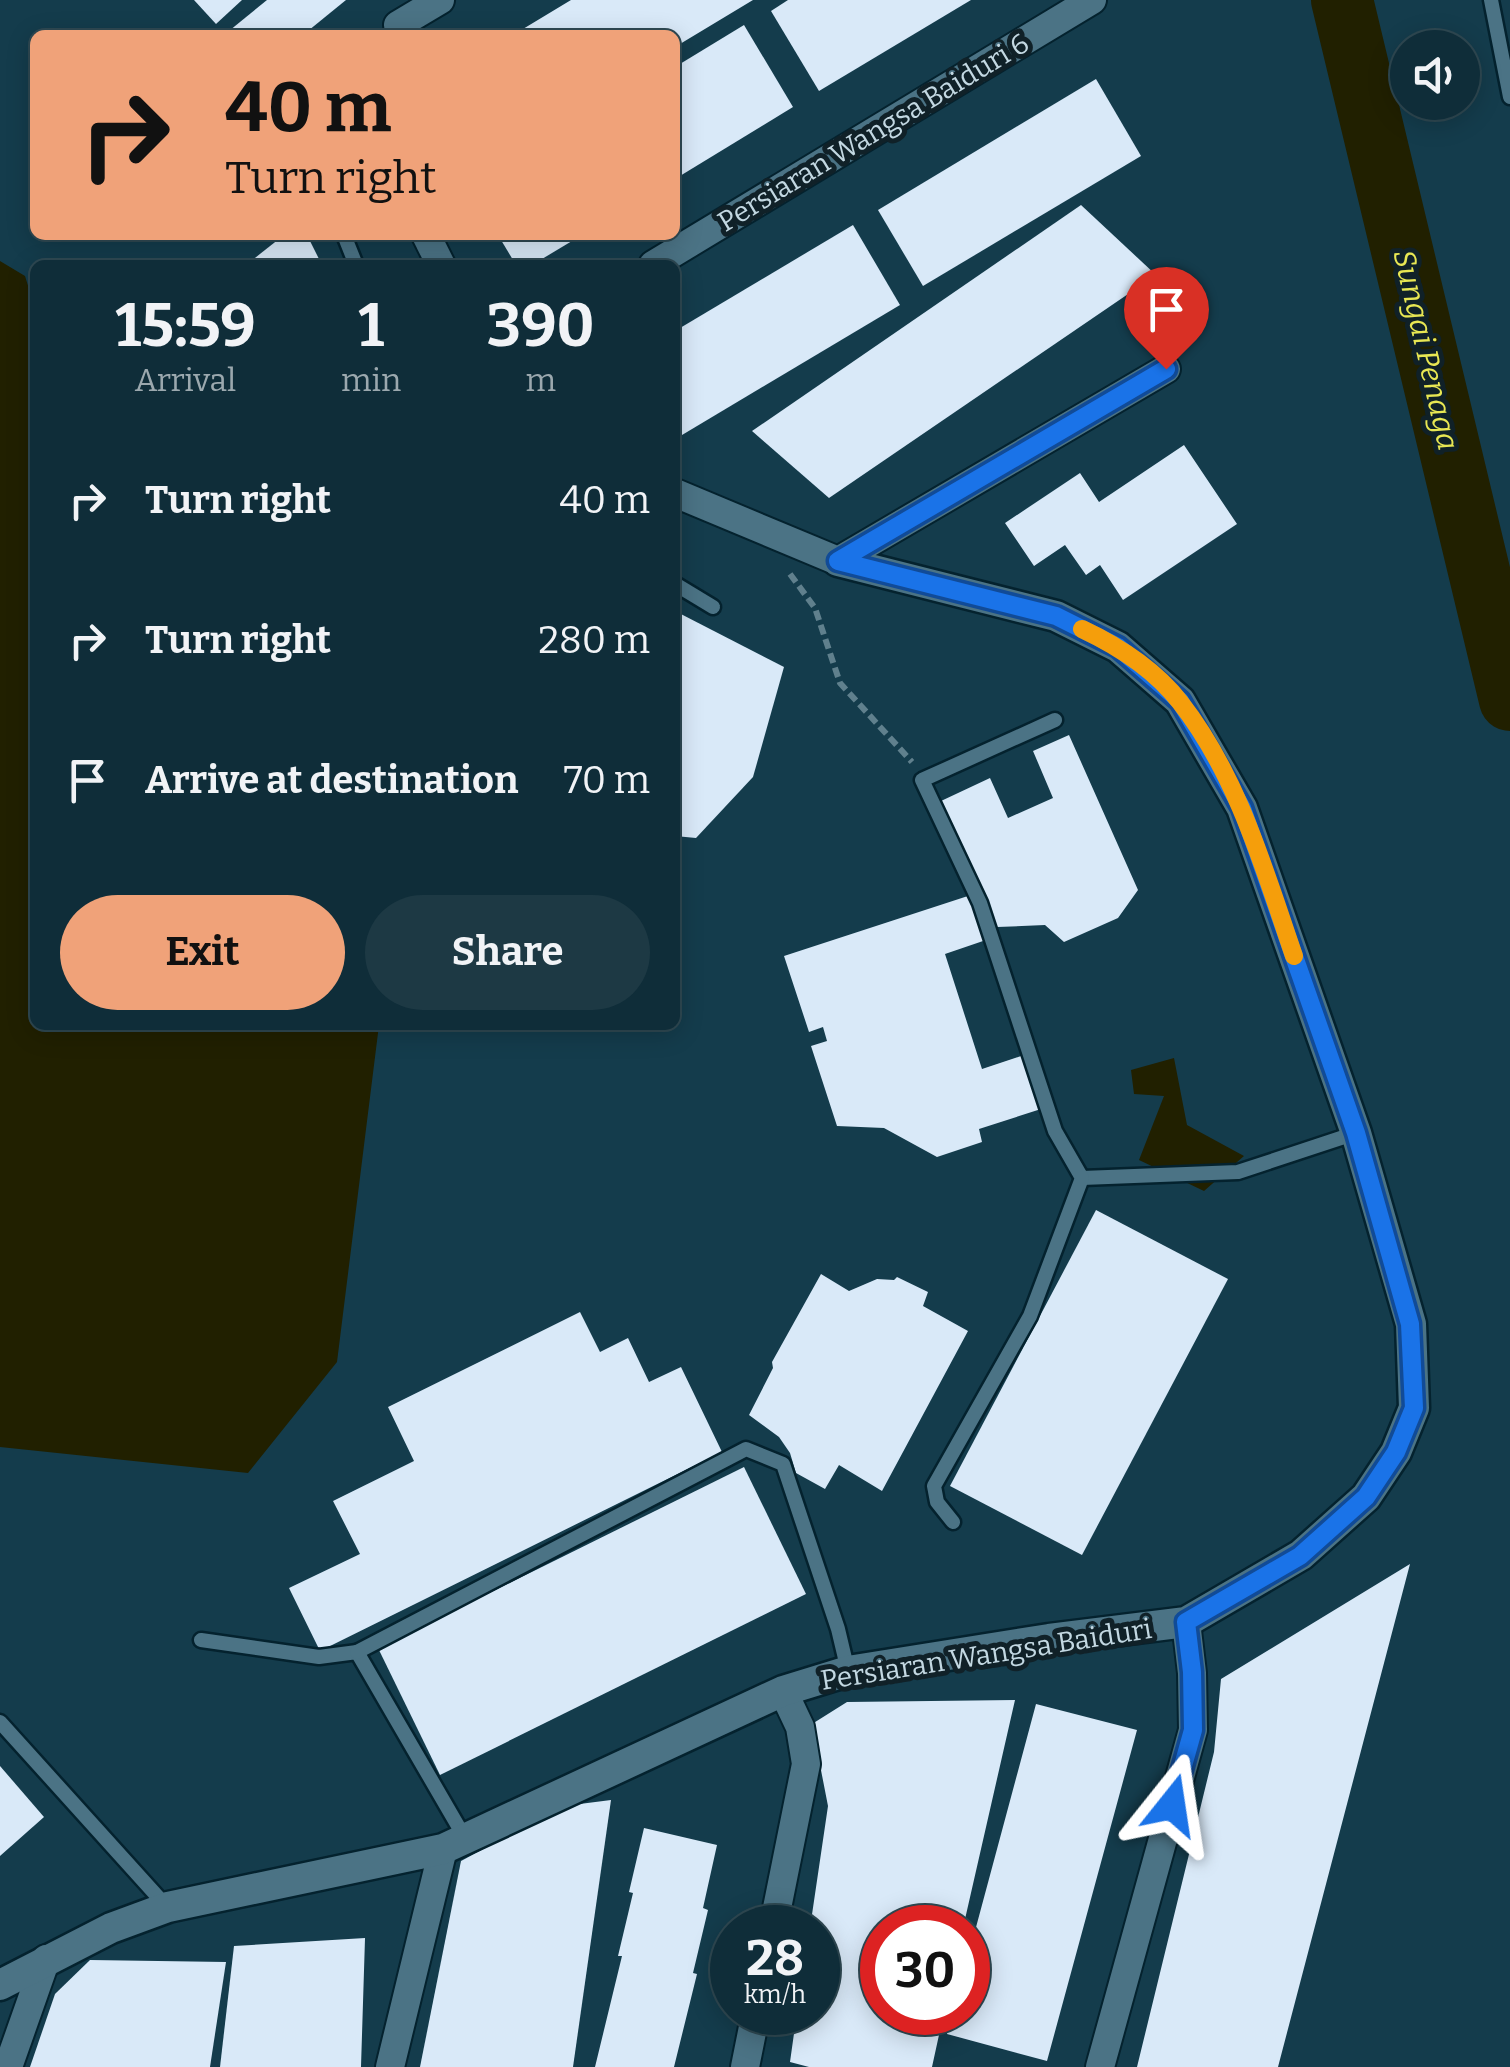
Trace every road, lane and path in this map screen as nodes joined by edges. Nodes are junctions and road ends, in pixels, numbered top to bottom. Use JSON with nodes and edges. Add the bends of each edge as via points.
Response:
{"nodes":[{"id":1,"x":440,"y":0,"type":"edge"},
{"id":2,"x":1092,"y":0,"type":"edge"},
{"id":3,"x":1491,"y":0,"type":"edge"},
{"id":4,"x":397,"y":20,"type":"edge"},
{"id":5,"x":1510,"y":97,"type":"edge"},
{"id":6,"x":662,"y":260,"type":"edge"},
{"id":7,"x":1166,"y":369,"type":"dead end"},
{"id":8,"x":680,"y":495,"type":"edge"},
{"id":9,"x":758,"y":529,"type":"junction"},
{"id":10,"x":838,"y":561,"type":"junction"},
{"id":11,"x":680,"y":587,"type":"edge"},
{"id":12,"x":713,"y":607,"type":"dead end"},
{"id":13,"x":1055,"y":720,"type":"dead end"},
{"id":14,"x":922,"y":780,"type":"junction"},
{"id":15,"x":1356,"y":1133,"type":"junction"},
{"id":16,"x":1082,"y":1178,"type":"junction"},
{"id":17,"x":953,"y":1522,"type":"dead end"},
{"id":18,"x":1186,"y":1622,"type":"junction"},
{"id":19,"x":201,"y":1640,"type":"dead end"},
{"id":20,"x":356,"y":1652,"type":"junction"},
{"id":21,"x":848,"y":1671,"type":"junction"},
{"id":22,"x":783,"y":1690,"type":"junction"},
{"id":23,"x":0,"y":1722,"type":"edge"},
{"id":24,"x":454,"y":1844,"type":"junction"},
{"id":25,"x":778,"y":1905,"type":"edge"},
{"id":26,"x":168,"y":1907,"type":"junction"},
{"id":27,"x":46,"y":1959,"type":"junction"},
{"id":28,"x":0,"y":1985,"type":"edge"},
{"id":29,"x":751,"y":2035,"type":"edge"},
{"id":30,"x":8,"y":2067,"type":"edge"},
{"id":31,"x":390,"y":2067,"type":"edge"},
{"id":32,"x":745,"y":2067,"type":"edge"},
{"id":33,"x":1100,"y":2067,"type":"edge"}],
"edges":[{"from":1,"to":4,"type":"street"},
{"from":2,"to":6,"type":"street","name":"Persiaran Wangsa Baiduri 6"},
{"from":3,"to":5,"type":"lane"},
{"from":7,"to":10,"type":"street"},
{"from":8,"to":9,"type":"street","name":"Persiaran Wangsa Baiduri"},
{"from":9,"to":10,"type":"street","name":"Persiaran Wangsa Baiduri"},
{"from":9,"to":14,"type":"path","via":[[815,608],[840,683]]},
{"from":10,"to":15,"type":"street","name":"Persiaran Wangsa Baiduri","via":[[1056,616],[1118,647],[1180,701],[1242,808]]},
{"from":11,"to":12,"type":"lane"},
{"from":13,"to":14,"type":"lane"},
{"from":14,"to":16,"type":"lane","via":[[980,903],[1055,1131]]},
{"from":15,"to":16,"type":"lane","via":[[1238,1172]]},
{"from":15,"to":18,"type":"street","name":"Persiaran Wangsa Baiduri","via":[[1410,1324],[1414,1408],[1396,1452],[1366,1497],[1300,1556]]},
{"from":16,"to":17,"type":"lane","via":[[1030,1316],[934,1486]]},
{"from":18,"to":21,"type":"street","name":"Persiaran Wangsa Baiduri"},
{"from":18,"to":33,"type":"street","via":[[1193,1730]]},
{"from":19,"to":20,"type":"lane","via":[[319,1657]]},
{"from":20,"to":21,"type":"lane","via":[[746,1449],[783,1464]]},
{"from":20,"to":24,"type":"lane"},
{"from":21,"to":22,"type":"street","name":"Persiaran Wangsa Baiduri"},
{"from":22,"to":24,"type":"street","name":"Persiaran Wangsa Baiduri"},
{"from":22,"to":25,"type":"street","via":[[800,1726],[806,1764]]},
{"from":23,"to":26,"type":"lane"},
{"from":24,"to":26,"type":"street","name":"Persiaran Wangsa Baiduri"},
{"from":24,"to":31,"type":"street"},
{"from":26,"to":27,"type":"street","name":"Persiaran Wangsa Baiduri"},
{"from":27,"to":28,"type":"street","name":"Persiaran Wangsa Baiduri"},
{"from":27,"to":30,"type":"street"},
{"from":29,"to":32,"type":"street"}]}
